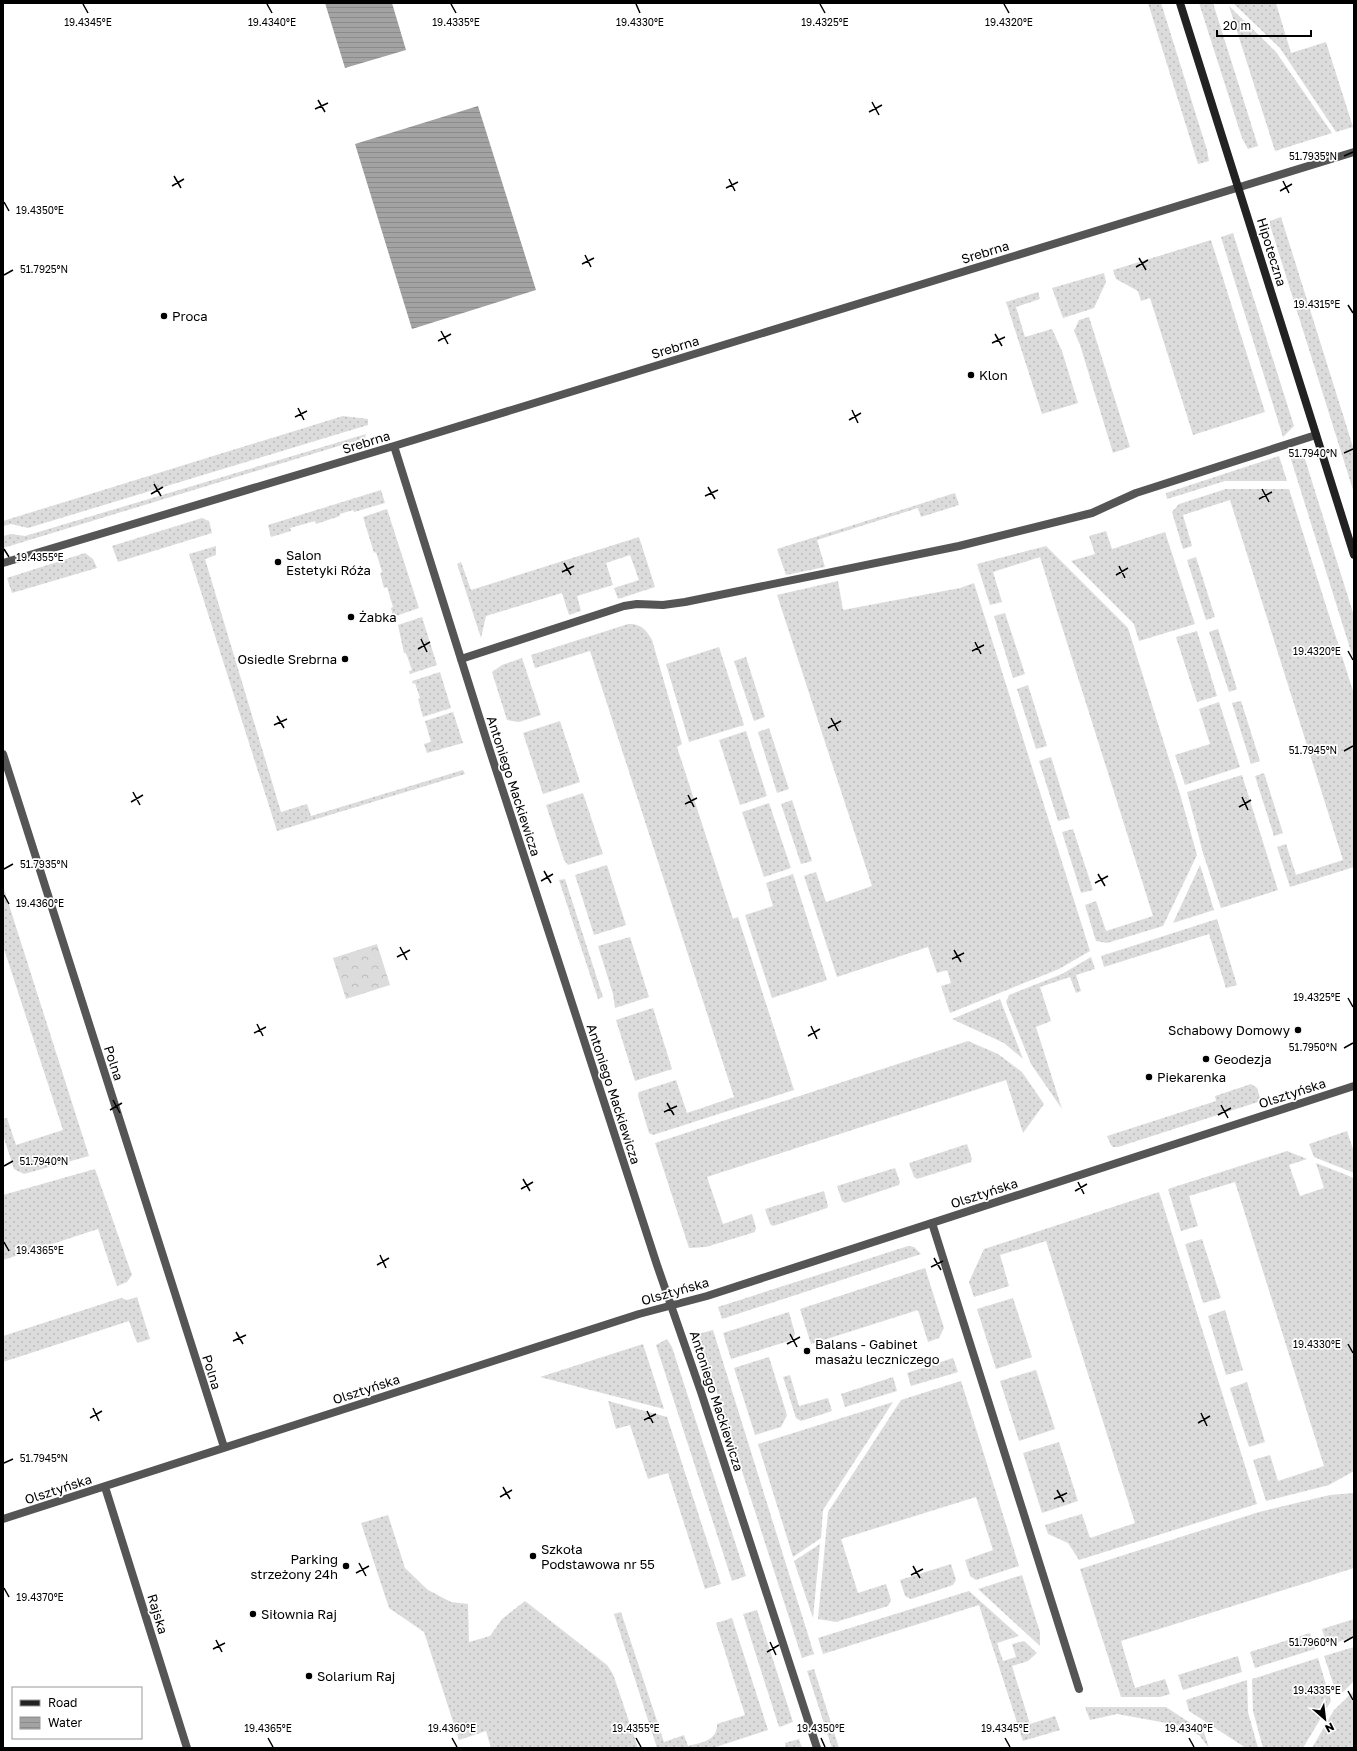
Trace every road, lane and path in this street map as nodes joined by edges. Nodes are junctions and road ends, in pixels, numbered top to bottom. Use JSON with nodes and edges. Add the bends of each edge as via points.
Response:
{"nodes":[{"id":1,"x":1180,"y":3,"type":"edge"},
{"id":2,"x":1354,"y":152,"type":"edge"},
{"id":3,"x":1238,"y":187,"type":"junction"},
{"id":4,"x":1316,"y":435,"type":"junction"},
{"id":5,"x":394,"y":446,"type":"junction"},
{"id":6,"x":1354,"y":554,"type":"edge"},
{"id":7,"x":3,"y":563,"type":"edge"},
{"id":8,"x":461,"y":659,"type":"junction"},
{"id":9,"x":3,"y":754,"type":"edge"},
{"id":10,"x":1354,"y":1086,"type":"edge"},
{"id":11,"x":932,"y":1222,"type":"junction"},
{"id":12,"x":672,"y":1305,"type":"junction"},
{"id":13,"x":224,"y":1448,"type":"junction"},
{"id":14,"x":105,"y":1486,"type":"junction"},
{"id":15,"x":3,"y":1519,"type":"edge"},
{"id":16,"x":1079,"y":1689,"type":"dead end"},
{"id":17,"x":187,"y":1748,"type":"edge"},
{"id":18,"x":817,"y":1748,"type":"edge"}],
"edges":[{"from":1,"to":3,"type":"street","name":"Hipoteczna"},
{"from":2,"to":3,"type":"street","name":"Srebrna"},
{"from":3,"to":4,"type":"street","name":"Hipoteczna"},
{"from":3,"to":5,"type":"street","name":"Srebrna"},
{"from":4,"to":6,"type":"street","name":"Hipoteczna"},
{"from":4,"to":8,"type":"street","via":[[1136,493],[1092,513],[959,546],[685,602],[630,605]]},
{"from":5,"to":7,"type":"street","name":"Srebrna"},
{"from":5,"to":8,"type":"street","name":"Antoniego Mackiewicza"},
{"from":8,"to":12,"type":"street","name":"Antoniego Mackiewicza"},
{"from":9,"to":13,"type":"street","name":"Polna"},
{"from":10,"to":11,"type":"street","name":"Olsztyńska"},
{"from":11,"to":12,"type":"street","name":"Olsztyńska","via":[[707,1296]]},
{"from":11,"to":16,"type":"street"},
{"from":12,"to":13,"type":"street","name":"Olsztyńska"},
{"from":12,"to":18,"type":"street","name":"Antoniego Mackiewicza"},
{"from":13,"to":14,"type":"street","name":"Olsztyńska"},
{"from":14,"to":15,"type":"street","name":"Olsztyńska"},
{"from":14,"to":17,"type":"street","name":"Rajska"}]}
